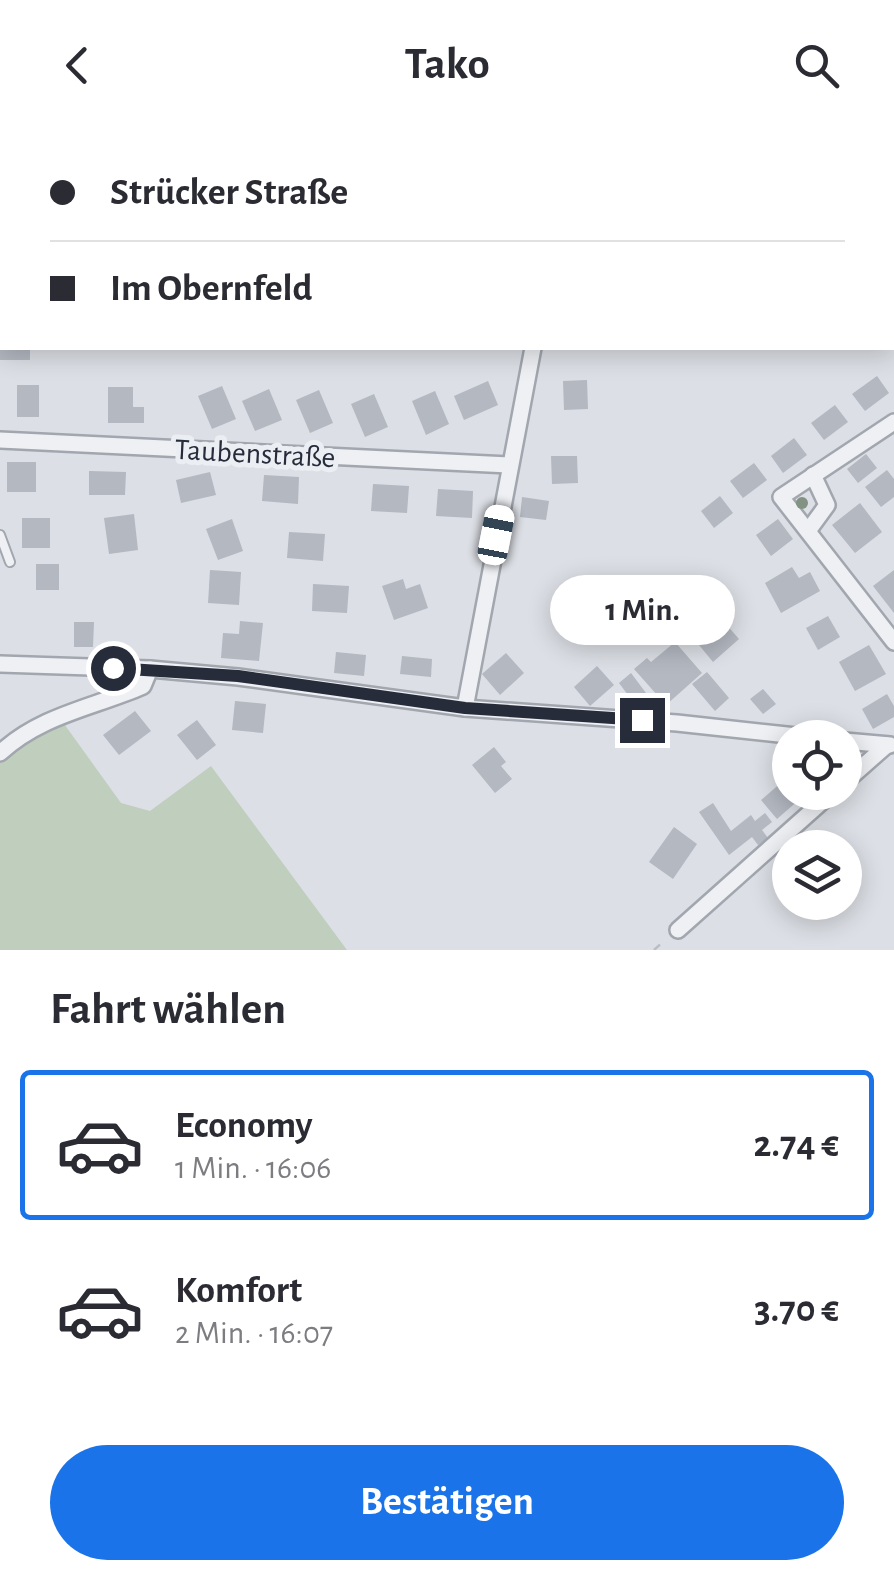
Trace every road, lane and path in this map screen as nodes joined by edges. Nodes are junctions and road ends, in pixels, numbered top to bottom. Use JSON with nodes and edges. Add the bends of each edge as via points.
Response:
{"nodes":[{"id":1,"x":533,"y":350,"type":"edge"},
{"id":2,"x":894,"y":422,"type":"edge"},
{"id":3,"x":0,"y":440,"type":"edge"},
{"id":4,"x":510,"y":465,"type":"junction"},
{"id":5,"x":812,"y":475,"type":"junction"},
{"id":6,"x":808,"y":532,"type":"junction"},
{"id":7,"x":0,"y":535,"type":"edge"},
{"id":8,"x":10,"y":562,"type":"dead end"},
{"id":9,"x":891,"y":633,"type":"edge"},
{"id":10,"x":0,"y":664,"type":"edge"},
{"id":11,"x":150,"y":670,"type":"junction"},
{"id":12,"x":465,"y":708,"type":"junction"},
{"id":13,"x":772,"y":734,"type":"edge"},
{"id":14,"x":862,"y":742,"type":"edge"},
{"id":15,"x":891,"y":745,"type":"edge"},
{"id":16,"x":0,"y":752,"type":"edge"},
{"id":17,"x":862,"y":768,"type":"edge"},
{"id":18,"x":814,"y":810,"type":"edge"},
{"id":19,"x":678,"y":930,"type":"dead end"}],
"edges":[{"from":1,"to":4,"type":"street"},
{"from":2,"to":5,"type":"street"},
{"from":3,"to":4,"type":"street","name":"Taubenstraße"},
{"from":4,"to":12,"type":"street"},
{"from":5,"to":6,"type":"street","via":[[826,506]]},
{"from":5,"to":6,"type":"street","via":[[781,496]]},
{"from":6,"to":9,"type":"street"},
{"from":7,"to":8,"type":"lane"},
{"from":10,"to":11,"type":"street"},
{"from":11,"to":12,"type":"street"},
{"from":11,"to":16,"type":"street","via":[[142,686],[22,732]]},
{"from":12,"to":13,"type":"street"},
{"from":14,"to":15,"type":"street"},
{"from":15,"to":17,"type":"street"},
{"from":18,"to":19,"type":"street"}]}
